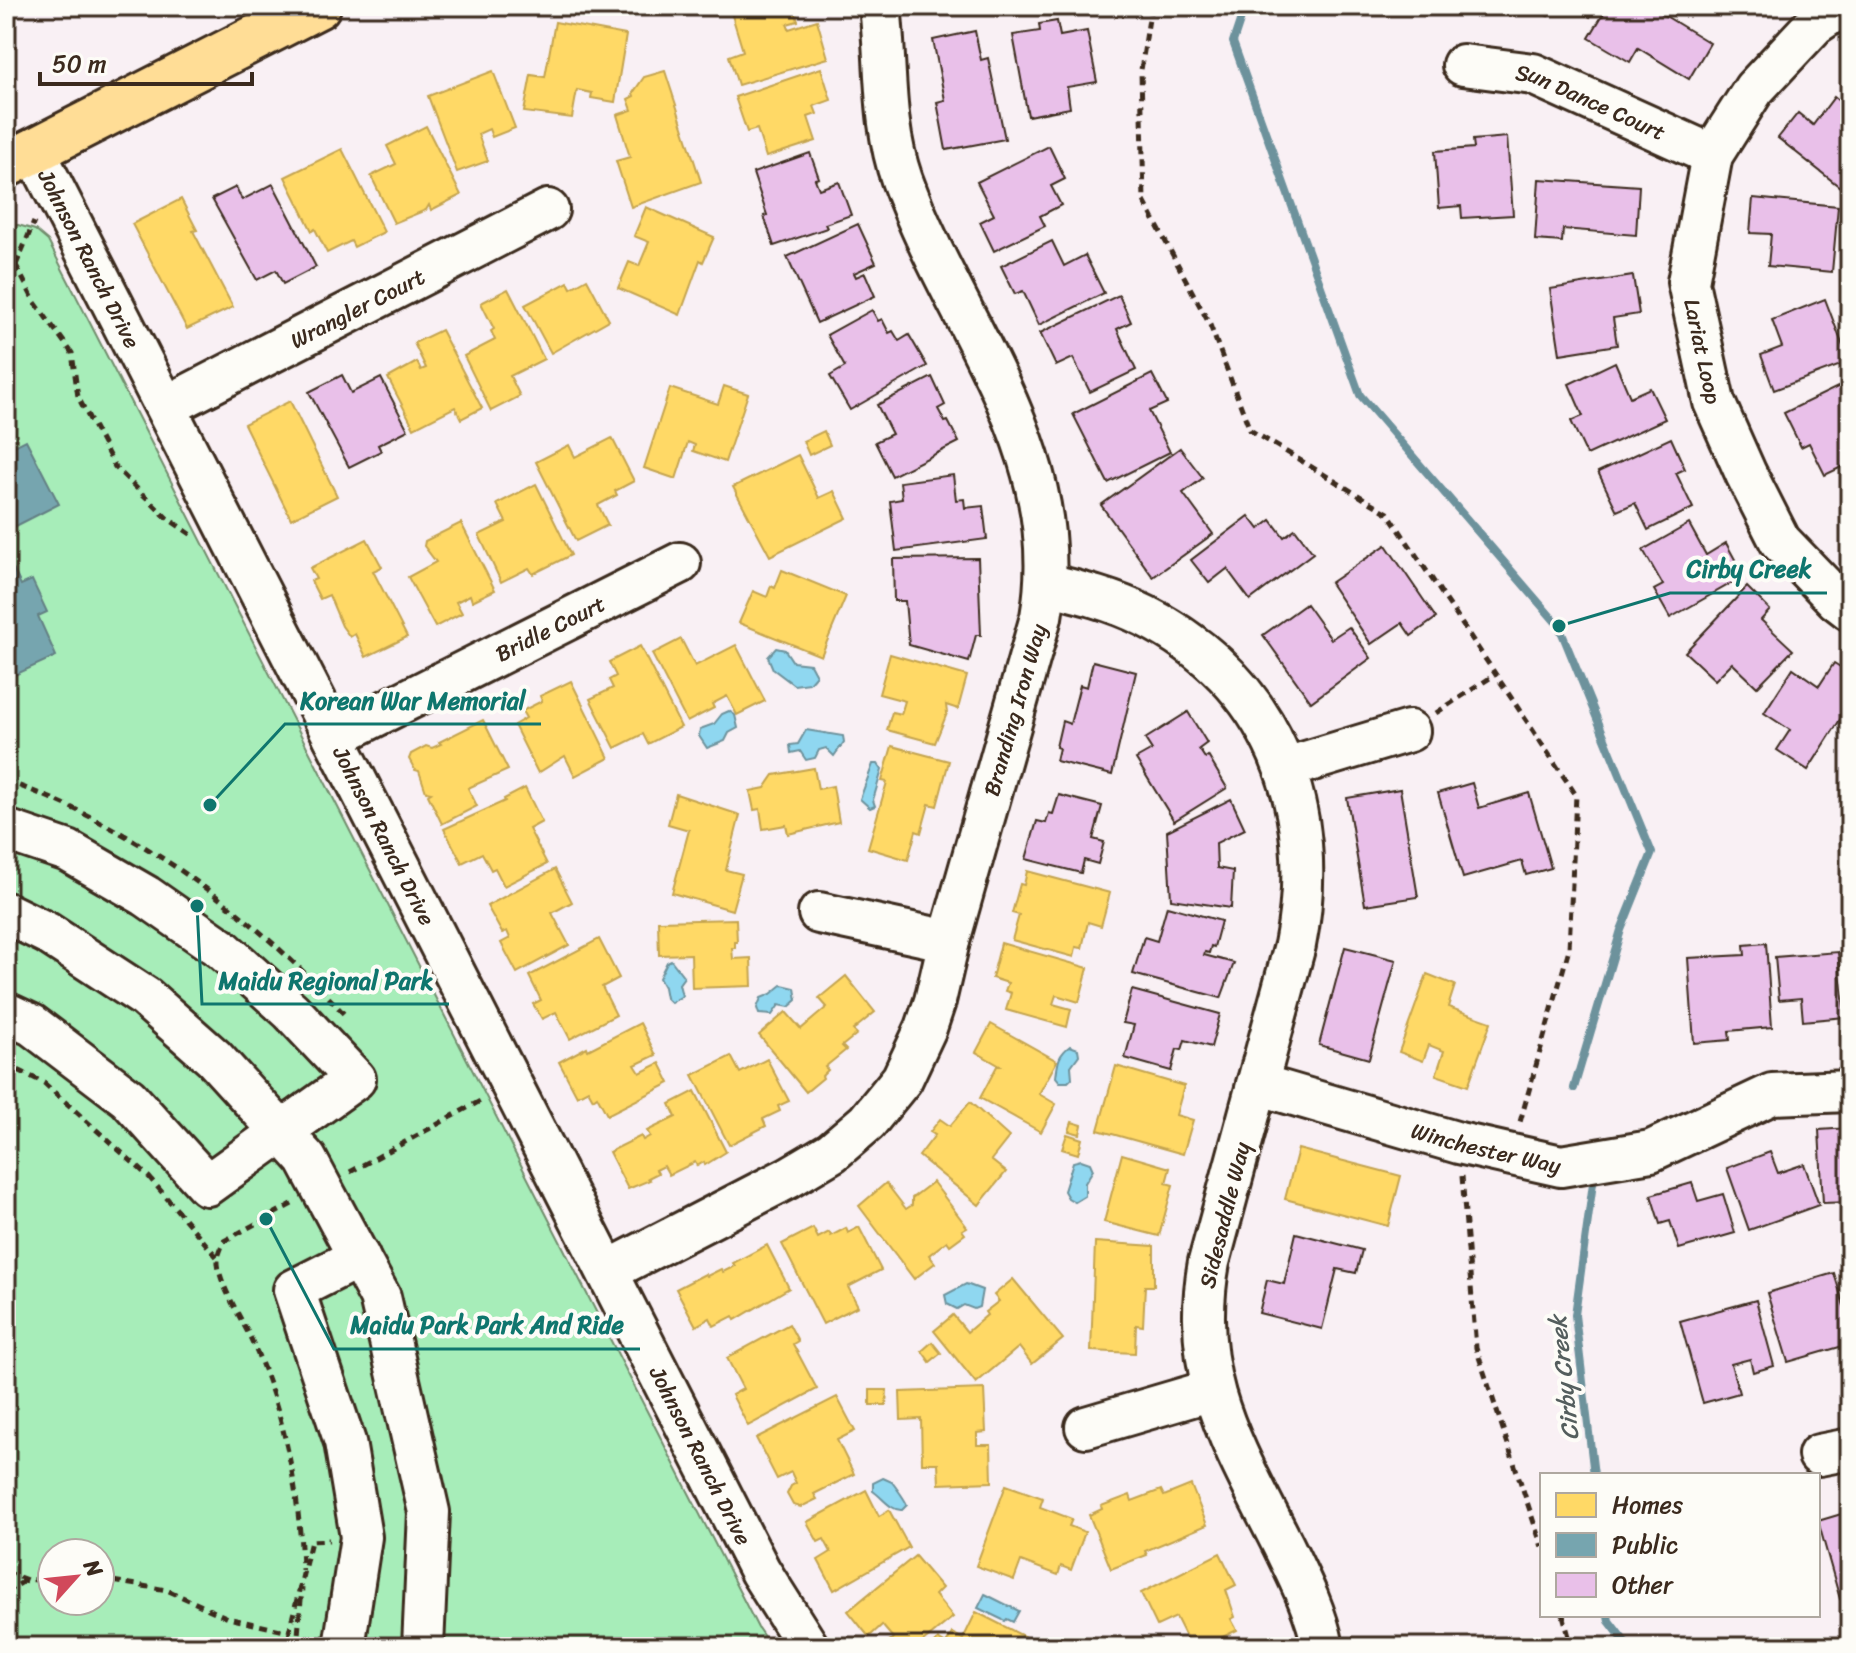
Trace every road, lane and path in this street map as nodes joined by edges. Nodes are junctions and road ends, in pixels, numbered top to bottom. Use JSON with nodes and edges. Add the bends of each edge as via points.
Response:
{"nodes":[{"id":1,"x":318,"y":6,"type":"edge"},
{"id":2,"x":880,"y":6,"type":"edge"},
{"id":3,"x":1151,"y":6,"type":"edge"},
{"id":4,"x":1842,"y":6,"type":"edge"},
{"id":5,"x":1463,"y":65,"type":"dead end"},
{"id":6,"x":1712,"y":155,"type":"junction"},
{"id":7,"x":20,"y":157,"type":"edge"},
{"id":8,"x":548,"y":210,"type":"dead end"},
{"id":9,"x":6,"y":266,"type":"edge"},
{"id":10,"x":167,"y":406,"type":"junction"},
{"id":11,"x":194,"y":536,"type":"dead end"},
{"id":12,"x":680,"y":563,"type":"dead end"},
{"id":13,"x":1046,"y":584,"type":"junction"},
{"id":14,"x":1850,"y":610,"type":"edge"},
{"id":15,"x":1496,"y":674,"type":"junction"},
{"id":16,"x":1409,"y":731,"type":"joint"},
{"id":17,"x":334,"y":737,"type":"junction"},
{"id":18,"x":1286,"y":768,"type":"junction"},
{"id":19,"x":6,"y":830,"type":"edge"},
{"id":20,"x":6,"y":913,"type":"edge"},
{"id":21,"x":819,"y":913,"type":"dead end"},
{"id":22,"x":949,"y":941,"type":"junction"},
{"id":23,"x":6,"y":1013,"type":"edge"},
{"id":24,"x":6,"y":1064,"type":"edge"},
{"id":25,"x":1257,"y":1084,"type":"junction"},
{"id":26,"x":1850,"y":1091,"type":"edge"},
{"id":27,"x":482,"y":1100,"type":"dead end"},
{"id":28,"x":489,"y":1113,"type":"dead end"},
{"id":29,"x":282,"y":1132,"type":"junction"},
{"id":30,"x":1459,"y":1143,"type":"junction"},
{"id":31,"x":1510,"y":1155,"type":"junction"},
{"id":32,"x":359,"y":1257,"type":"junction"},
{"id":33,"x":608,"y":1271,"type":"junction"},
{"id":34,"x":1212,"y":1390,"type":"junction"},
{"id":35,"x":1086,"y":1427,"type":"dead end"},
{"id":36,"x":1540,"y":1541,"type":"edge"},
{"id":37,"x":6,"y":1572,"type":"edge"},
{"id":38,"x":27,"y":1580,"type":"junction"},
{"id":39,"x":36,"y":1580,"type":"edge"},
{"id":40,"x":6,"y":1592,"type":"edge"},
{"id":41,"x":1564,"y":1617,"type":"edge"},
{"id":42,"x":297,"y":1647,"type":"edge"},
{"id":43,"x":344,"y":1647,"type":"edge"},
{"id":44,"x":423,"y":1647,"type":"edge"},
{"id":45,"x":808,"y":1647,"type":"edge"},
{"id":46,"x":1323,"y":1647,"type":"edge"},
{"id":47,"x":1572,"y":1647,"type":"edge"}],
"edges":[{"from":1,"to":7,"type":"main road"},
{"from":2,"to":13,"type":"street","name":"Branding Iron Way","via":[[893,153],[910,201],[1020,431],[1037,483]]},
{"from":3,"to":15,"type":"path","via":[[1141,70],[1144,201],[1210,325],[1250,430],[1388,513]]},
{"from":4,"to":6,"type":"street","name":"Lariat Loop","via":[[1815,24],[1754,89]]},
{"from":5,"to":6,"type":"street","name":"Sun Dance Court","via":[[1533,74]]},
{"from":6,"to":14,"type":"street","name":"Lariat Loop","via":[[1688,282],[1714,402],[1780,541]]},
{"from":7,"to":10,"type":"street","name":"Johnson Ranch Drive"},
{"from":8,"to":10,"type":"street","name":"Wrangler Court"},
{"from":9,"to":11,"type":"path","via":[[16,265],[34,301],[72,353],[78,397],[115,467],[167,518]]},
{"from":10,"to":17,"type":"street","name":"Johnson Ranch Drive"},
{"from":12,"to":17,"type":"street","name":"Bridle Court"},
{"from":13,"to":18,"type":"street","name":"Sidesaddle Way","via":[[1121,605],[1193,647],[1249,703]]},
{"from":13,"to":22,"type":"street","name":"Branding Iron Way","via":[[1034,645]]},
{"from":15,"to":16,"type":"path"},
{"from":15,"to":31,"type":"path","via":[[1576,795],[1569,949]]},
{"from":16,"to":18,"type":"street"},
{"from":17,"to":33,"type":"street","name":"Johnson Ranch Drive"},
{"from":18,"to":25,"type":"street","name":"Sidesaddle Way","via":[[1303,848],[1302,910]]},
{"from":19,"to":29,"type":"street","via":[[68,851],[222,949],[355,1079]]},
{"from":20,"to":29,"type":"street","via":[[47,933],[145,997],[214,1058]]},
{"from":21,"to":22,"type":"street"},
{"from":22,"to":33,"type":"street","name":"Branding Iron Way","via":[[915,1055],[867,1122],[811,1165]]},
{"from":23,"to":29,"type":"street","via":[[32,1025],[128,1098],[207,1185]]},
{"from":24,"to":42,"type":"path","via":[[44,1083],[149,1177],[218,1257],[219,1273],[274,1402],[289,1461],[301,1534]]},
{"from":25,"to":30,"type":"street","name":"Winchester Way"},
{"from":25,"to":34,"type":"street","name":"Sidesaddle Way","via":[[1204,1292],[1204,1346]]},
{"from":26,"to":31,"type":"street","name":"Winchester Way","via":[[1772,1094],[1651,1151],[1561,1166]]},
{"from":27,"to":28,"type":"path"},
{"from":29,"to":32,"type":"street","via":[[306,1159]]},
{"from":30,"to":31,"type":"street","name":"Winchester Way"},
{"from":30,"to":36,"type":"path","via":[[1476,1348]]},
{"from":32,"to":43,"type":"street","via":[[294,1290],[345,1442],[361,1537]]},
{"from":32,"to":44,"type":"street","via":[[380,1297],[429,1512]]},
{"from":33,"to":45,"type":"street","name":"Johnson Ranch Drive","via":[[760,1571]]},
{"from":34,"to":35,"type":"street"},
{"from":34,"to":46,"type":"street","name":"Sidesaddle Way","via":[[1230,1441],[1301,1581]]},
{"from":37,"to":38,"type":"path"},
{"from":38,"to":39,"type":"path"},
{"from":38,"to":40,"type":"path"},
{"from":41,"to":47,"type":"path"}]}
